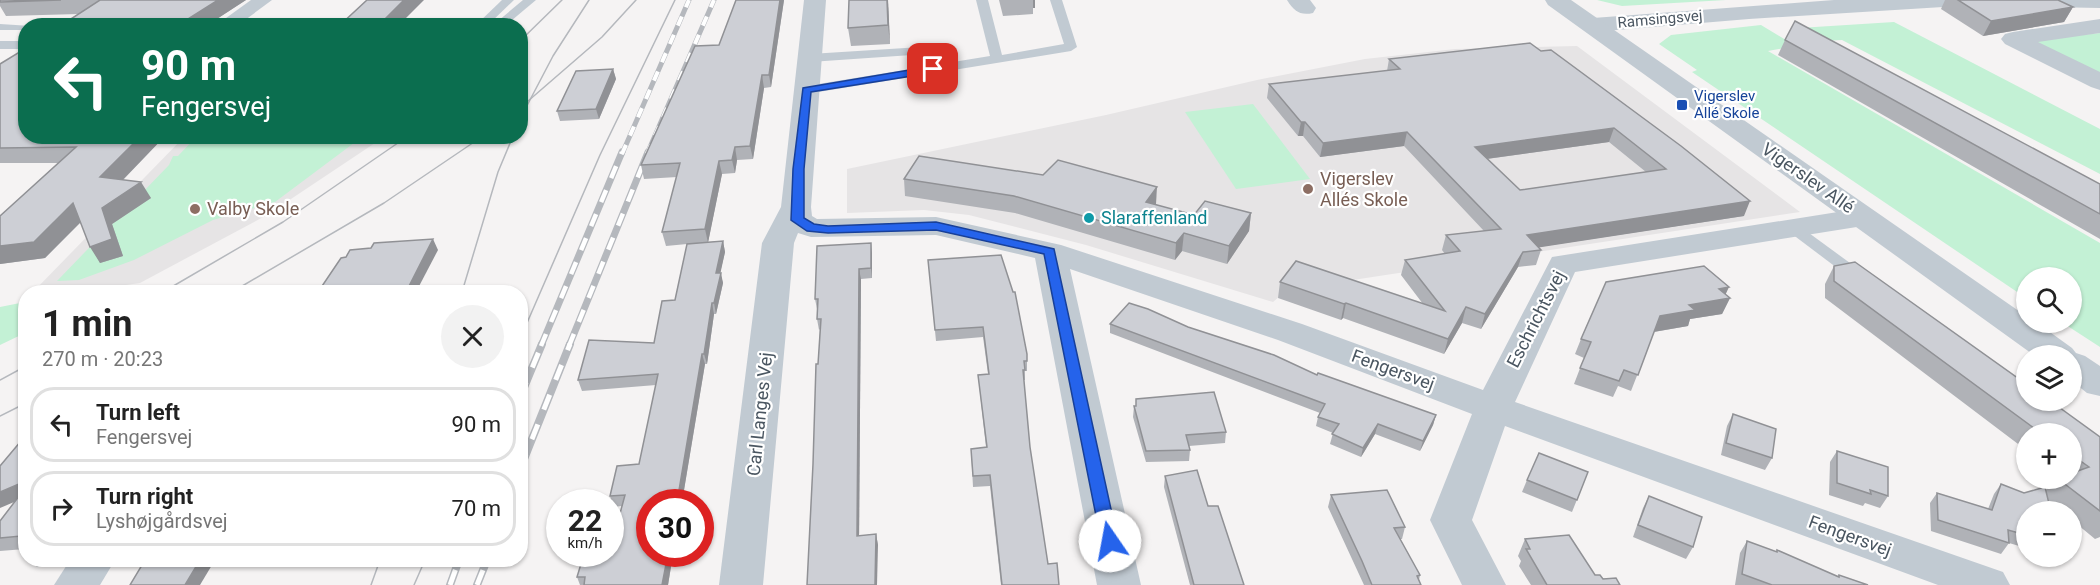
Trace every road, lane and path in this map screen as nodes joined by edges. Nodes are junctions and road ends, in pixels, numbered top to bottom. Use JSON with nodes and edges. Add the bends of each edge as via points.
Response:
{"nodes":[{"id":1,"x":263,"y":0,"type":"edge"},
{"id":2,"x":521,"y":0,"type":"edge"},
{"id":3,"x":530,"y":0,"type":"edge"},
{"id":4,"x":815,"y":0,"type":"edge"},
{"id":5,"x":982,"y":0,"type":"edge"},
{"id":6,"x":1056,"y":0,"type":"edge"},
{"id":7,"x":1556,"y":0,"type":"edge"},
{"id":8,"x":1943,"y":0,"type":"edge"},
{"id":9,"x":2049,"y":0,"type":"edge"},
{"id":10,"x":2100,"y":1,"type":"edge"},
{"id":11,"x":505,"y":3,"type":"edge"},
{"id":12,"x":236,"y":18,"type":"edge"},
{"id":13,"x":489,"y":18,"type":"edge"},
{"id":14,"x":507,"y":18,"type":"edge"},
{"id":15,"x":2100,"y":24,"type":"edge"},
{"id":16,"x":1593,"y":25,"type":"junction"},
{"id":17,"x":0,"y":27,"type":"edge"},
{"id":18,"x":18,"y":27,"type":"edge"},
{"id":19,"x":18,"y":44,"type":"edge"},
{"id":20,"x":2,"y":45,"type":"edge"},
{"id":21,"x":937,"y":50,"type":"dead end"},
{"id":22,"x":810,"y":58,"type":"junction"},
{"id":23,"x":997,"y":59,"type":"junction"},
{"id":24,"x":2100,"y":82,"type":"edge"},
{"id":25,"x":806,"y":90,"type":"junction"},
{"id":26,"x":796,"y":207,"type":"junction"},
{"id":27,"x":1863,"y":217,"type":"junction"},
{"id":28,"x":1793,"y":228,"type":"junction"},
{"id":29,"x":1050,"y":252,"type":"junction"},
{"id":30,"x":1876,"y":289,"type":"edge"},
{"id":31,"x":2044,"y":345,"type":"edge"},
{"id":32,"x":2082,"y":371,"type":"edge"},
{"id":33,"x":2100,"y":384,"type":"edge"},
{"id":34,"x":1492,"y":408,"type":"junction"},
{"id":35,"x":741,"y":585,"type":"edge"},
{"id":36,"x":1119,"y":585,"type":"edge"},
{"id":37,"x":1484,"y":585,"type":"edge"},
{"id":38,"x":1988,"y":585,"type":"edge"}],
"edges":[{"from":1,"to":12,"type":"street"},
{"from":2,"to":11,"type":"lane","via":[[516,4]]},
{"from":3,"to":14,"type":"lane"},
{"from":4,"to":22,"type":"street"},
{"from":5,"to":23,"type":"lane"},
{"from":6,"to":23,"type":"lane","via":[[1071,47]]},
{"from":7,"to":16,"type":"street","name":"Vigerslev Allé"},
{"from":8,"to":16,"type":"street","name":"Ramsingsvej"},
{"from":9,"to":10,"type":"street"},
{"from":9,"to":15,"type":"street"},
{"from":11,"to":13,"type":"lane"},
{"from":15,"to":24,"type":"street","via":[[2013,39]]},
{"from":16,"to":27,"type":"street","name":"Vigerslev Allé"},
{"from":17,"to":18,"type":"lane"},
{"from":19,"to":20,"type":"lane"},
{"from":21,"to":22,"type":"lane"},
{"from":22,"to":25,"type":"street"},
{"from":23,"to":25,"type":"lane"},
{"from":25,"to":26,"type":"street"},
{"from":26,"to":29,"type":"street","name":"Fengersvej","via":[[798,220],[811,228],[936,226]]},
{"from":26,"to":35,"type":"street","name":"Carl Langes Vej","via":[[778,243]]},
{"from":27,"to":28,"type":"street","name":"Eschrichtsvej"},
{"from":27,"to":31,"type":"street","name":"Vigerslev Allé"},
{"from":28,"to":30,"type":"lane"},
{"from":28,"to":34,"type":"street","name":"Eschrichtsvej","via":[[1563,264]]},
{"from":29,"to":34,"type":"street","name":"Fengersvej","via":[[1290,332]]},
{"from":29,"to":36,"type":"street"},
{"from":32,"to":33,"type":"street"},
{"from":34,"to":37,"type":"street","name":"Eschrichtsvej","via":[[1451,520]]},
{"from":34,"to":38,"type":"street","name":"Fengersvej"}]}
